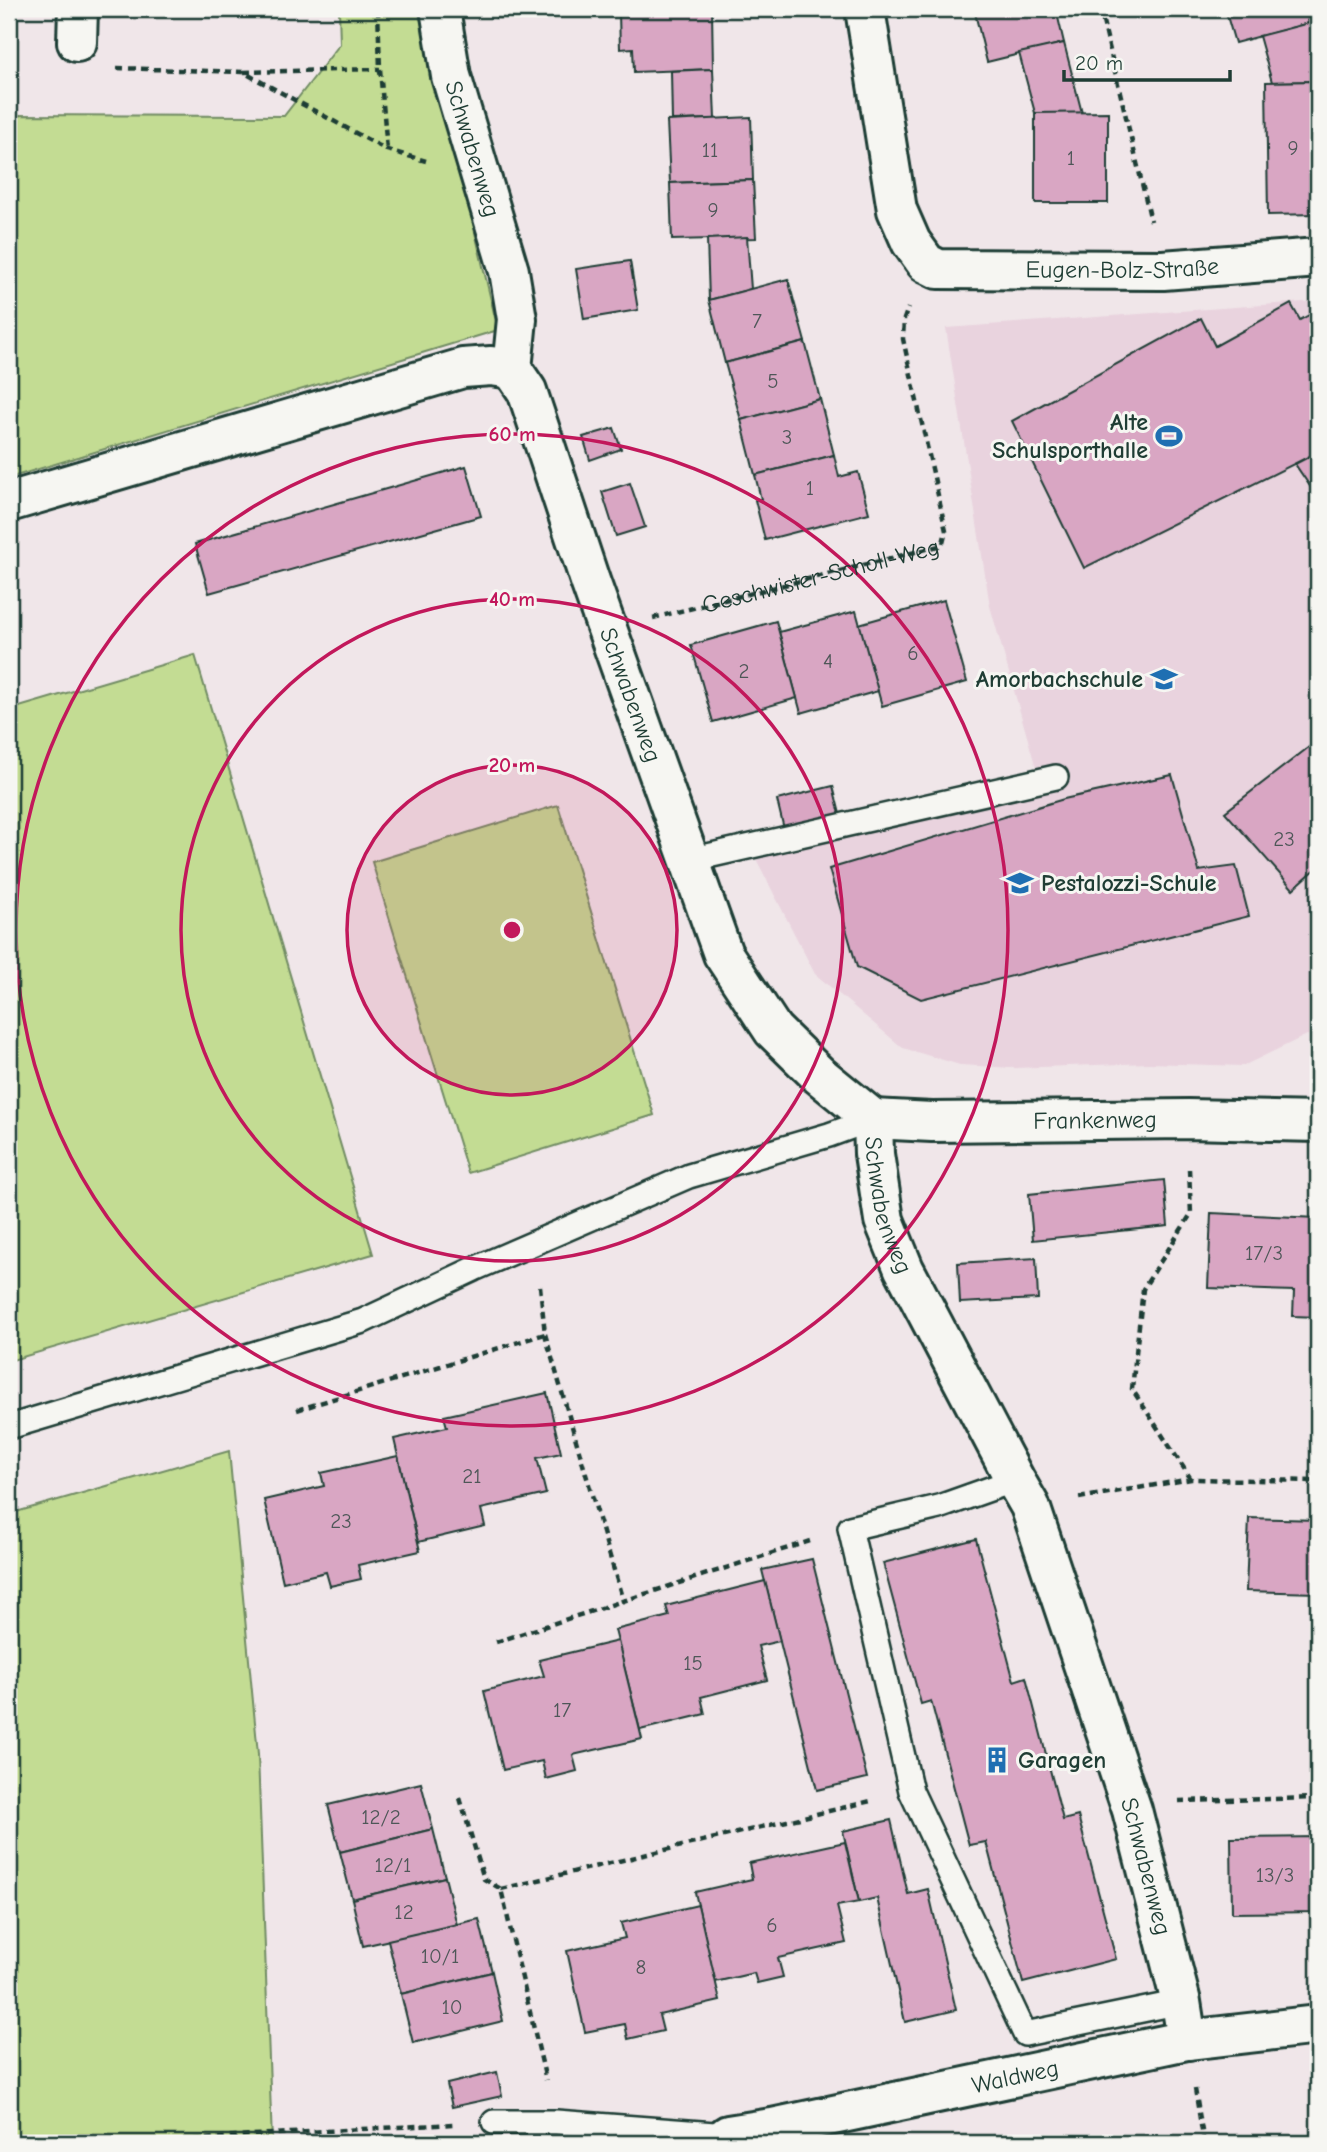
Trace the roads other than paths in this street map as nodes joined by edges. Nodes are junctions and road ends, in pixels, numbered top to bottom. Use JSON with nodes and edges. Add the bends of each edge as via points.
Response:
{"nodes":[{"id":1,"x":440,"y":9,"type":"edge"},
{"id":2,"x":865,"y":9,"type":"edge"},
{"id":3,"x":1318,"y":258,"type":"edge"},
{"id":4,"x":512,"y":369,"type":"junction"},
{"id":5,"x":9,"y":502,"type":"edge"},
{"id":6,"x":1056,"y":778,"type":"dead end"},
{"id":7,"x":690,"y":860,"type":"junction"},
{"id":8,"x":873,"y":1119,"type":"junction"},
{"id":9,"x":1318,"y":1122,"type":"edge"},
{"id":10,"x":9,"y":1427,"type":"edge"},
{"id":11,"x":1022,"y":1493,"type":"junction"},
{"id":12,"x":1181,"y":2002,"type":"junction"},
{"id":13,"x":1318,"y":2025,"type":"edge"},
{"id":14,"x":1187,"y":2040,"type":"junction"},
{"id":15,"x":494,"y":2122,"type":"road end"},
{"id":16,"x":723,"y":2139,"type":"edge"}],
"edges":[{"from":1,"to":4,"type":"street","name":"Schwabenweg","via":[[452,76],[509,271],[517,319]]},
{"from":2,"to":3,"type":"street","name":"Eugen-Bolz-Straße","via":[[897,210],[911,243],[926,263],[938,269],[1163,270]]},
{"from":4,"to":5,"type":"street","via":[[463,368]]},
{"from":4,"to":7,"type":"street","name":"Schwabenweg","via":[[527,391]]},
{"from":6,"to":7,"type":"lane"},
{"from":7,"to":8,"type":"street","name":"Schwabenweg","via":[[723,954],[773,1030]]},
{"from":8,"to":9,"type":"street","name":"Frankenweg"},
{"from":8,"to":10,"type":"lane","via":[[689,1176],[363,1321]]},
{"from":8,"to":11,"type":"street","name":"Schwabenweg","via":[[884,1220],[904,1269]]},
{"from":11,"to":12,"type":"street","name":"Schwabenweg","via":[[1132,1810]]},
{"from":11,"to":12,"type":"lane","via":[[850,1528],[911,1791],[1025,2034]]},
{"from":12,"to":14,"type":"street","name":"Schwabenweg"},
{"from":13,"to":14,"type":"street","name":"Waldweg"},
{"from":14,"to":16,"type":"street","name":"Waldweg"},
{"from":15,"to":16,"type":"lane","via":[[556,2122]]}]}
